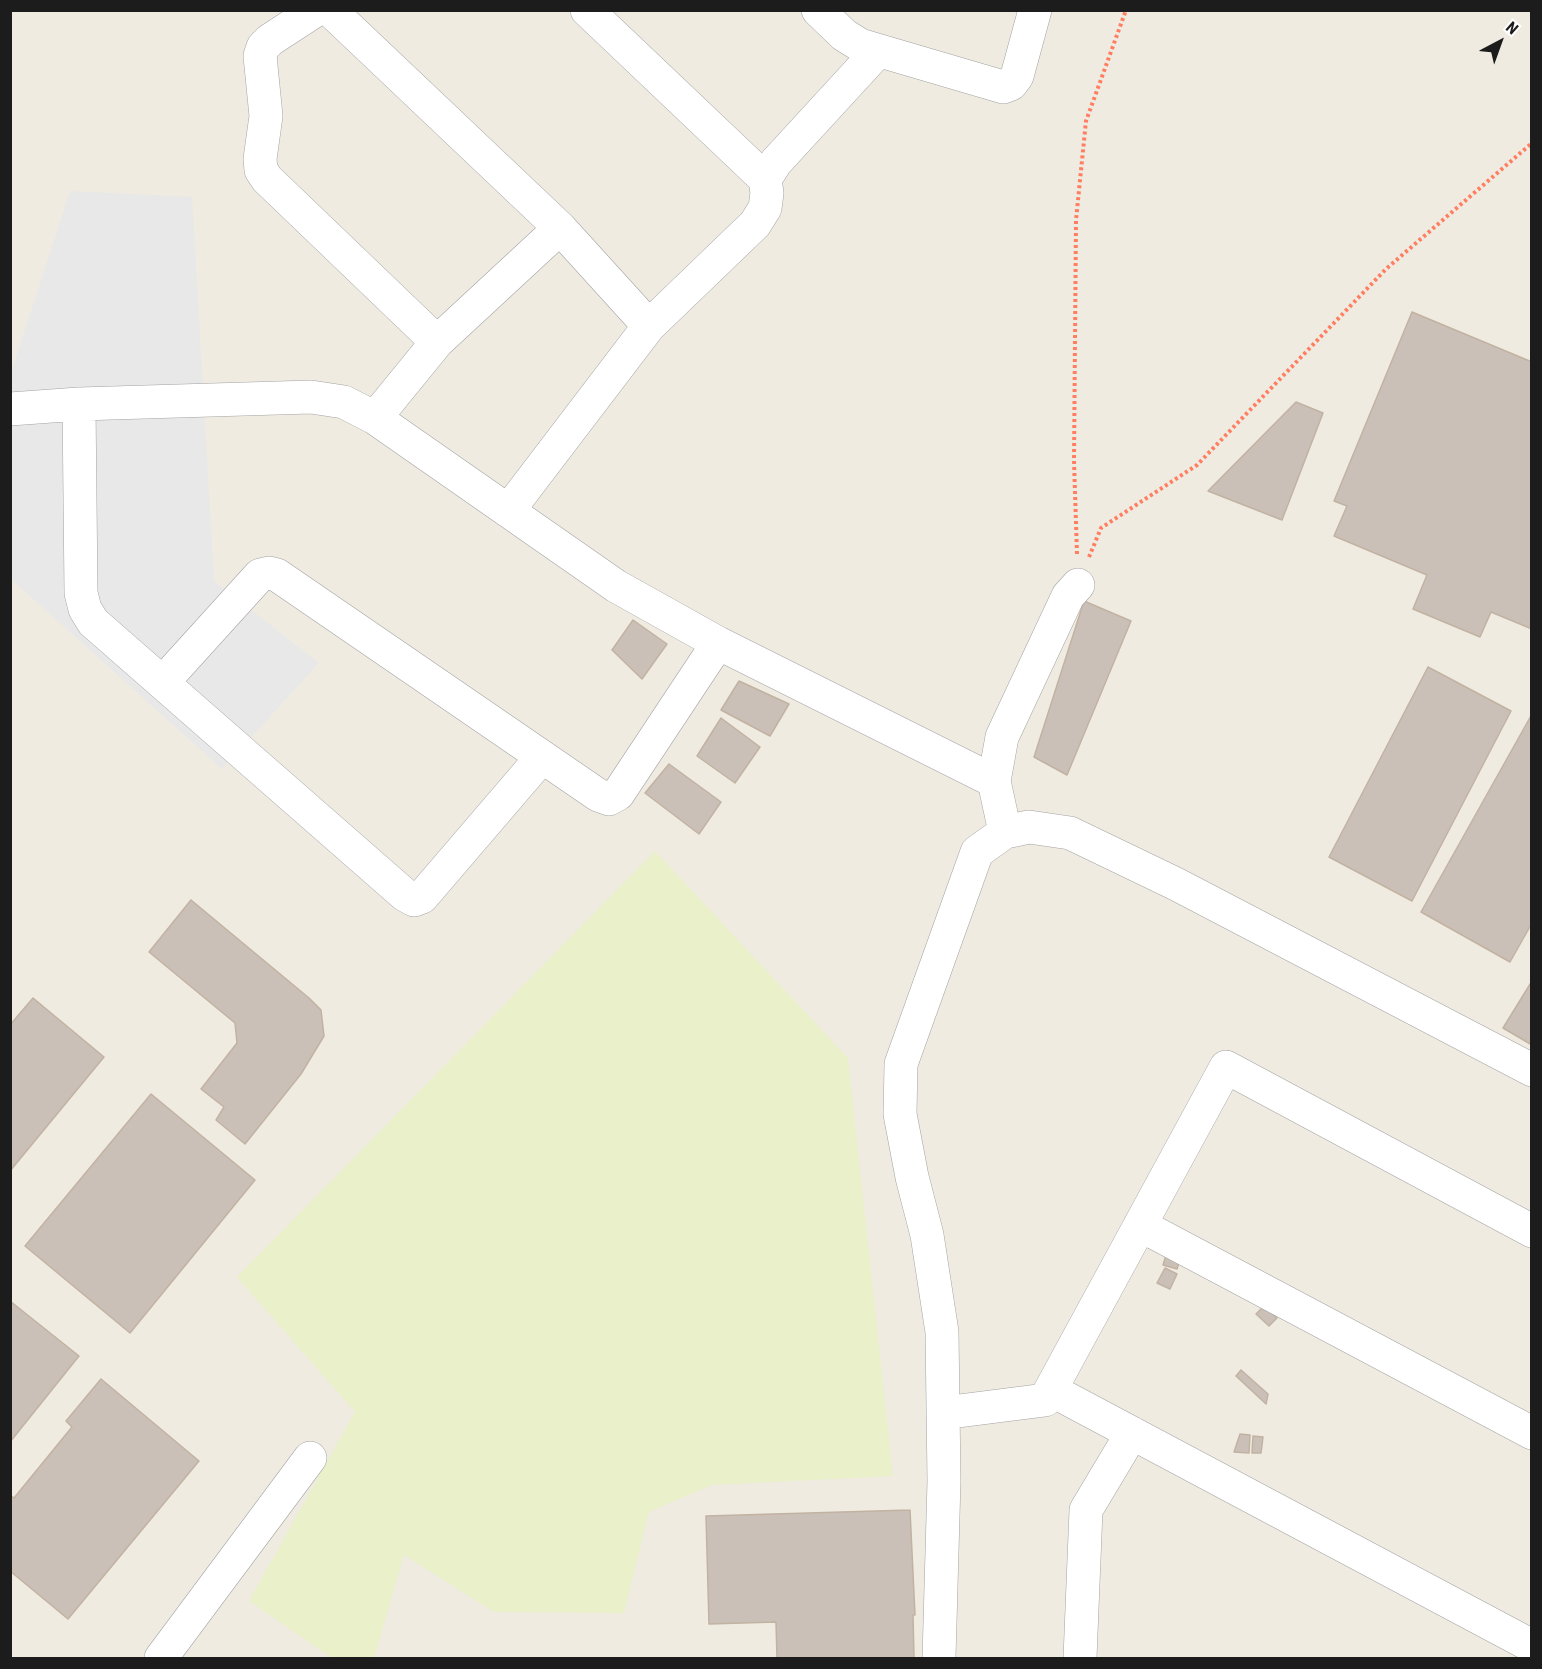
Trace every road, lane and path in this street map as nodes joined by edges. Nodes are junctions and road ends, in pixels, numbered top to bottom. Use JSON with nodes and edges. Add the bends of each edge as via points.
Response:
{"nodes":[{"id":1,"x":316,"y":10,"type":"edge"},
{"id":2,"x":330,"y":10,"type":"edge"},
{"id":3,"x":587,"y":10,"type":"edge"},
{"id":4,"x":818,"y":10,"type":"edge"},
{"id":5,"x":1035,"y":10,"type":"edge"},
{"id":6,"x":1125,"y":10,"type":"edge"},
{"id":7,"x":878,"y":51,"type":"junction"},
{"id":8,"x":1532,"y":142,"type":"edge"},
{"id":9,"x":765,"y":179,"type":"junction"},
{"id":10,"x":560,"y":228,"type":"junction"},
{"id":11,"x":649,"y":326,"type":"junction"},
{"id":12,"x":437,"y":342,"type":"junction"},
{"id":13,"x":79,"y":404,"type":"junction"},
{"id":14,"x":10,"y":409,"type":"edge"},
{"id":15,"x":375,"y":418,"type":"junction"},
{"id":16,"x":508,"y":511,"type":"junction"},
{"id":17,"x":1078,"y":585,"type":"junction"},
{"id":18,"x":718,"y":643,"type":"junction"},
{"id":19,"x":163,"y":682,"type":"junction"},
{"id":20,"x":542,"y":757,"type":"junction"},
{"id":21,"x":994,"y":781,"type":"junction"},
{"id":22,"x":1005,"y":832,"type":"junction"},
{"id":23,"x":1532,"y":1070,"type":"edge"},
{"id":24,"x":1140,"y":1225,"type":"junction"},
{"id":25,"x":1532,"y":1231,"type":"edge"},
{"id":26,"x":1051,"y":1390,"type":"junction"},
{"id":27,"x":943,"y":1413,"type":"junction"},
{"id":28,"x":1132,"y":1433,"type":"junction"},
{"id":29,"x":1532,"y":1433,"type":"edge"},
{"id":30,"x":310,"y":1458,"type":"dead end"},
{"id":31,"x":1532,"y":1646,"type":"edge"},
{"id":32,"x":161,"y":1659,"type":"edge"},
{"id":33,"x":939,"y":1659,"type":"edge"},
{"id":34,"x":1080,"y":1659,"type":"edge"}],
"edges":[{"from":1,"to":12,"type":"street","via":[[263,47],[260,56],[266,116],[261,170]]},
{"from":2,"to":10,"type":"street"},
{"from":3,"to":9,"type":"street"},
{"from":4,"to":7,"type":"street","via":[[852,40]]},
{"from":5,"to":7,"type":"street","via":[[1017,76],[1003,87]]},
{"from":6,"to":17,"type":"path","via":[[1086,121],[1076,220],[1074,461]]},
{"from":7,"to":9,"type":"street","via":[[776,162]]},
{"from":8,"to":17,"type":"path","via":[[1386,269],[1197,465],[1101,528]]},
{"from":9,"to":11,"type":"street","via":[[765,208],[755,224]]},
{"from":10,"to":11,"type":"street"},
{"from":10,"to":12,"type":"street"},
{"from":11,"to":16,"type":"street"},
{"from":12,"to":15,"type":"street"},
{"from":13,"to":14,"type":"street"},
{"from":13,"to":15,"type":"street","via":[[311,397],[344,402]]},
{"from":13,"to":19,"type":"street","via":[[81,593],[85,609],[93,622]]},
{"from":15,"to":16,"type":"street"},
{"from":16,"to":18,"type":"street","via":[[616,586]]},
{"from":17,"to":21,"type":"street","via":[[1068,596],[1002,737]]},
{"from":18,"to":20,"type":"street","via":[[618,794],[609,799],[598,795]]},
{"from":18,"to":21,"type":"street"},
{"from":19,"to":20,"type":"street","via":[[260,575],[268,573],[277,575]]},
{"from":19,"to":20,"type":"street","via":[[414,900],[422,897]]},
{"from":21,"to":22,"type":"street"},
{"from":22,"to":23,"type":"street","via":[[1029,827],[1070,833],[1176,884]]},
{"from":22,"to":27,"type":"street","via":[[977,852],[901,1064],[900,1114],[927,1235],[942,1332]]},
{"from":24,"to":25,"type":"street","via":[[1226,1067]]},
{"from":24,"to":26,"type":"street"},
{"from":24,"to":29,"type":"street"},
{"from":26,"to":27,"type":"street","via":[[1045,1400]]},
{"from":26,"to":28,"type":"street"},
{"from":27,"to":33,"type":"street"},
{"from":28,"to":31,"type":"street"},
{"from":28,"to":34,"type":"street","via":[[1086,1510]]},
{"from":30,"to":32,"type":"street"}]}
